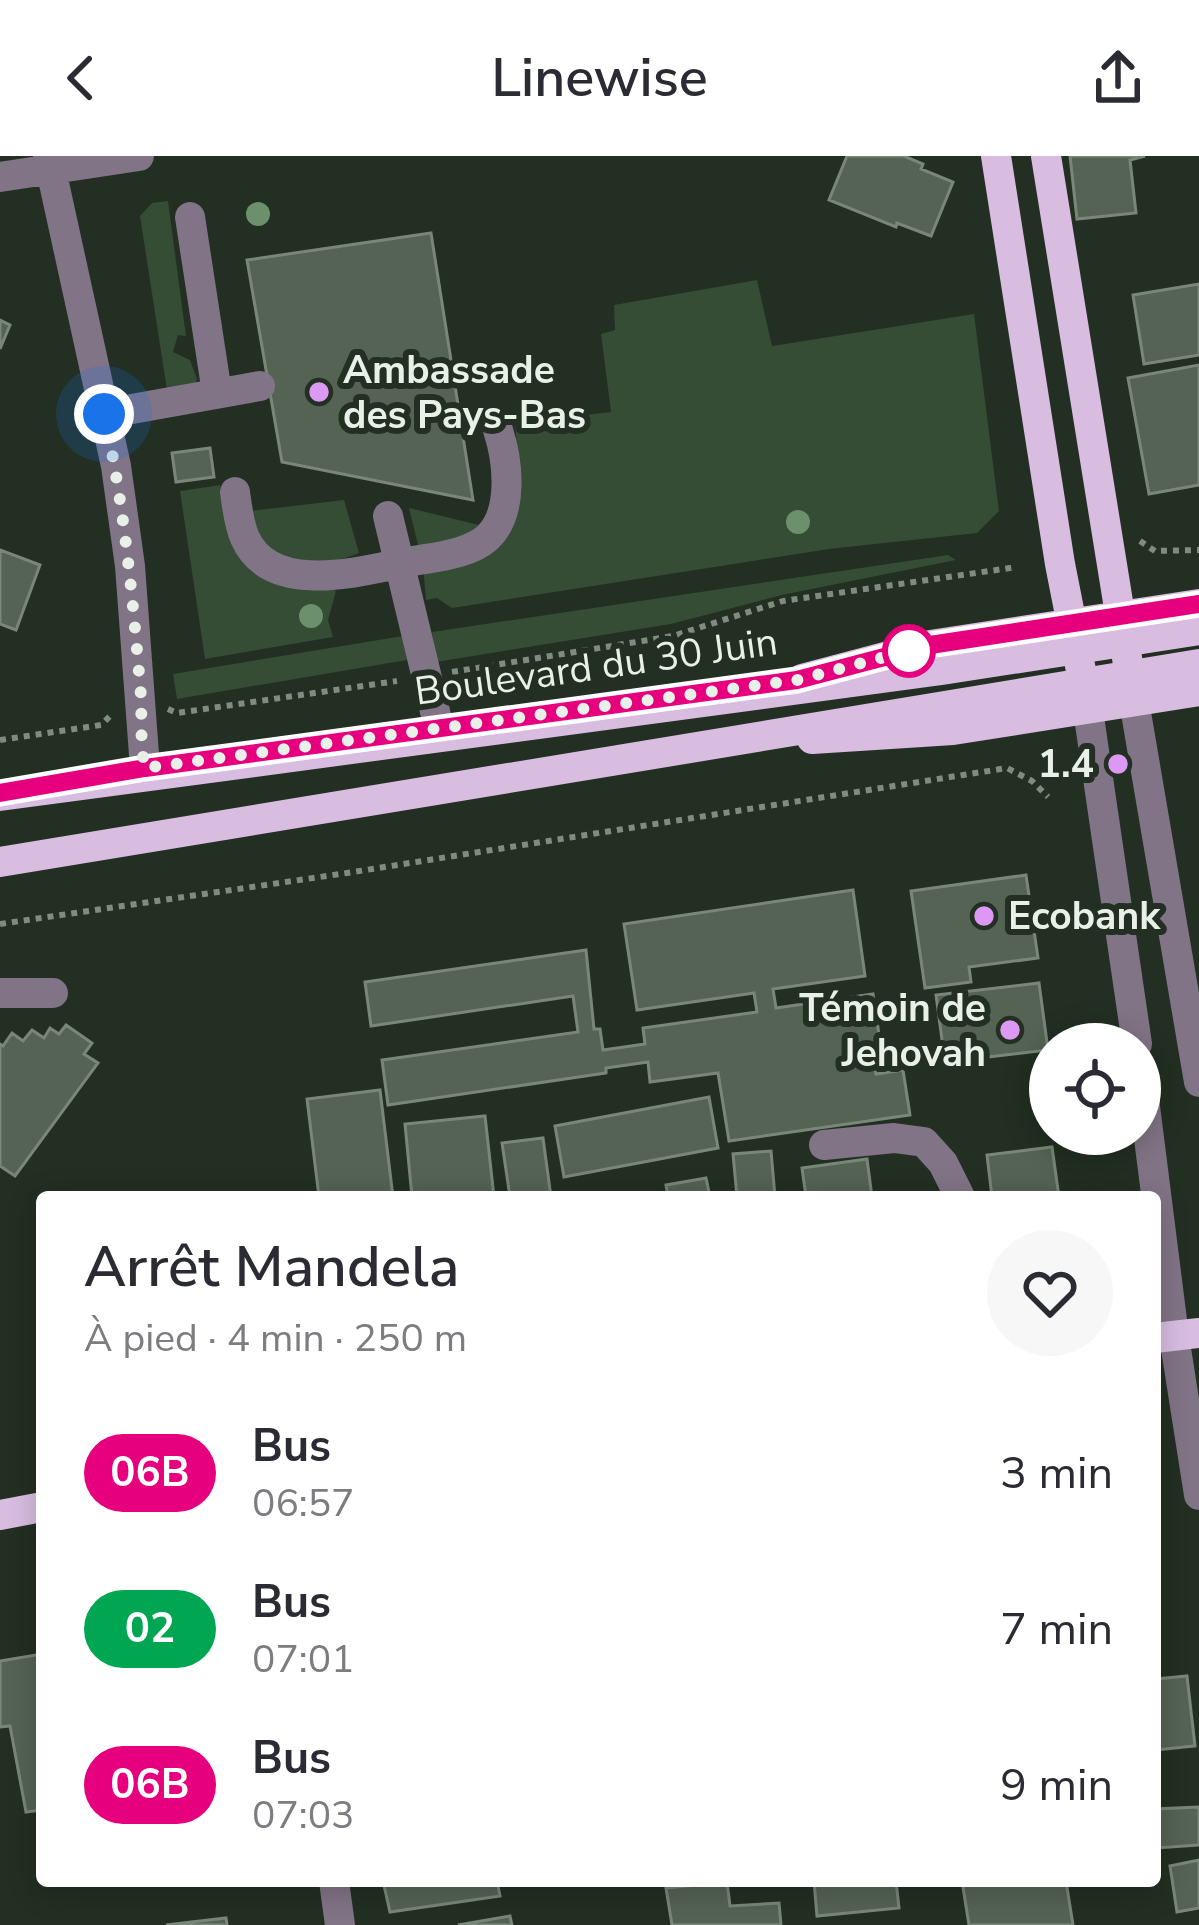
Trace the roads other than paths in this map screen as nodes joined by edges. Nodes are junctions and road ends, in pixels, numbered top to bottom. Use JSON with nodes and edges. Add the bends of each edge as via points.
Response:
{"nodes":[{"id":1,"x":139,"y":156,"type":"edge"},
{"id":2,"x":995,"y":156,"type":"edge"},
{"id":3,"x":1046,"y":156,"type":"edge"},
{"id":4,"x":48,"y":163,"type":"edge"},
{"id":5,"x":0,"y":177,"type":"edge"},
{"id":6,"x":190,"y":217,"type":"dead end"},
{"id":7,"x":260,"y":386,"type":"dead end"},
{"id":8,"x":217,"y":393,"type":"junction"},
{"id":9,"x":104,"y":414,"type":"junction"},
{"id":10,"x":498,"y":430,"type":"dead end"},
{"id":11,"x":235,"y":492,"type":"dead end"},
{"id":12,"x":388,"y":516,"type":"dead end"},
{"id":13,"x":400,"y":563,"type":"junction"},
{"id":14,"x":1199,"y":604,"type":"edge"},
{"id":15,"x":1118,"y":615,"type":"junction"},
{"id":16,"x":1070,"y":624,"type":"junction"},
{"id":17,"x":1199,"y":630,"type":"edge"},
{"id":18,"x":930,"y":645,"type":"junction"},
{"id":19,"x":1199,"y":664,"type":"edge"},
{"id":20,"x":1199,"y":691,"type":"edge"},
{"id":21,"x":1134,"y":701,"type":"junction"},
{"id":22,"x":1088,"y":710,"type":"junction"},
{"id":23,"x":439,"y":728,"type":"junction"},
{"id":24,"x":952,"y":730,"type":"junction"},
{"id":25,"x":145,"y":768,"type":"junction"},
{"id":26,"x":0,"y":795,"type":"edge"},
{"id":27,"x":0,"y":863,"type":"edge"},
{"id":28,"x":0,"y":993,"type":"edge"},
{"id":29,"x":53,"y":993,"type":"dead end"},
{"id":30,"x":1134,"y":1023,"type":"edge"},
{"id":31,"x":1199,"y":1082,"type":"edge"},
{"id":32,"x":824,"y":1145,"type":"dead end"},
{"id":33,"x":1152,"y":1155,"type":"edge"},
{"id":34,"x":957,"y":1191,"type":"edge"},
{"id":35,"x":1157,"y":1191,"type":"edge"},
{"id":36,"x":1161,"y":1224,"type":"edge"},
{"id":37,"x":1176,"y":1336,"type":"edge"},
{"id":38,"x":1199,"y":1495,"type":"edge"},
{"id":39,"x":36,"y":1509,"type":"edge"},
{"id":40,"x":0,"y":1515,"type":"edge"},
{"id":41,"x":335,"y":1887,"type":"edge"},
{"id":42,"x":340,"y":1925,"type":"edge"}],
"edges":[{"from":1,"to":4,"type":"street"},
{"from":2,"to":16,"type":"main road"},
{"from":3,"to":15,"type":"main road"},
{"from":4,"to":5,"type":"street"},
{"from":4,"to":9,"type":"street"},
{"from":6,"to":8,"type":"street"},
{"from":7,"to":8,"type":"street"},
{"from":8,"to":9,"type":"street"},
{"from":9,"to":25,"type":"street","via":[[130,566]]},
{"from":10,"to":13,"type":"street","via":[[503,512],[489,536]]},
{"from":11,"to":13,"type":"street","via":[[244,538],[285,571],[331,576]]},
{"from":12,"to":13,"type":"street"},
{"from":13,"to":23,"type":"street"},
{"from":14,"to":15,"type":"main road","name":"Boulevard du 30 Juin"},
{"from":15,"to":16,"type":"main road","name":"Boulevard du 30 Juin"},
{"from":15,"to":21,"type":"main road"},
{"from":16,"to":18,"type":"main road","name":"Boulevard du 30 Juin"},
{"from":16,"to":22,"type":"main road"},
{"from":17,"to":26,"type":"main road","bridge":true},
{"from":18,"to":23,"type":"main road","name":"Boulevard du 30 Juin","via":[[797,680]]},
{"from":18,"to":24,"type":"main road","via":[[972,651],[985,667],[986,706]]},
{"from":19,"to":27,"type":"main road","bridge":true},
{"from":20,"to":21,"type":"main road"},
{"from":21,"to":22,"type":"main road"},
{"from":21,"to":31,"type":"street"},
{"from":22,"to":24,"type":"main road"},
{"from":22,"to":30,"type":"street"},
{"from":23,"to":25,"type":"main road","name":"Boulevard du 30 Juin"},
{"from":24,"to":27,"type":"main road","via":[[804,740]]},
{"from":25,"to":26,"type":"main road","name":"Boulevard du 30 Juin"},
{"from":28,"to":29,"type":"street"},
{"from":32,"to":34,"type":"street","via":[[924,1142]]},
{"from":33,"to":35,"type":"street"},
{"from":36,"to":37,"type":"street"},
{"from":37,"to":38,"type":"street"},
{"from":39,"to":40,"type":"main road"},
{"from":41,"to":42,"type":"street"}]}
